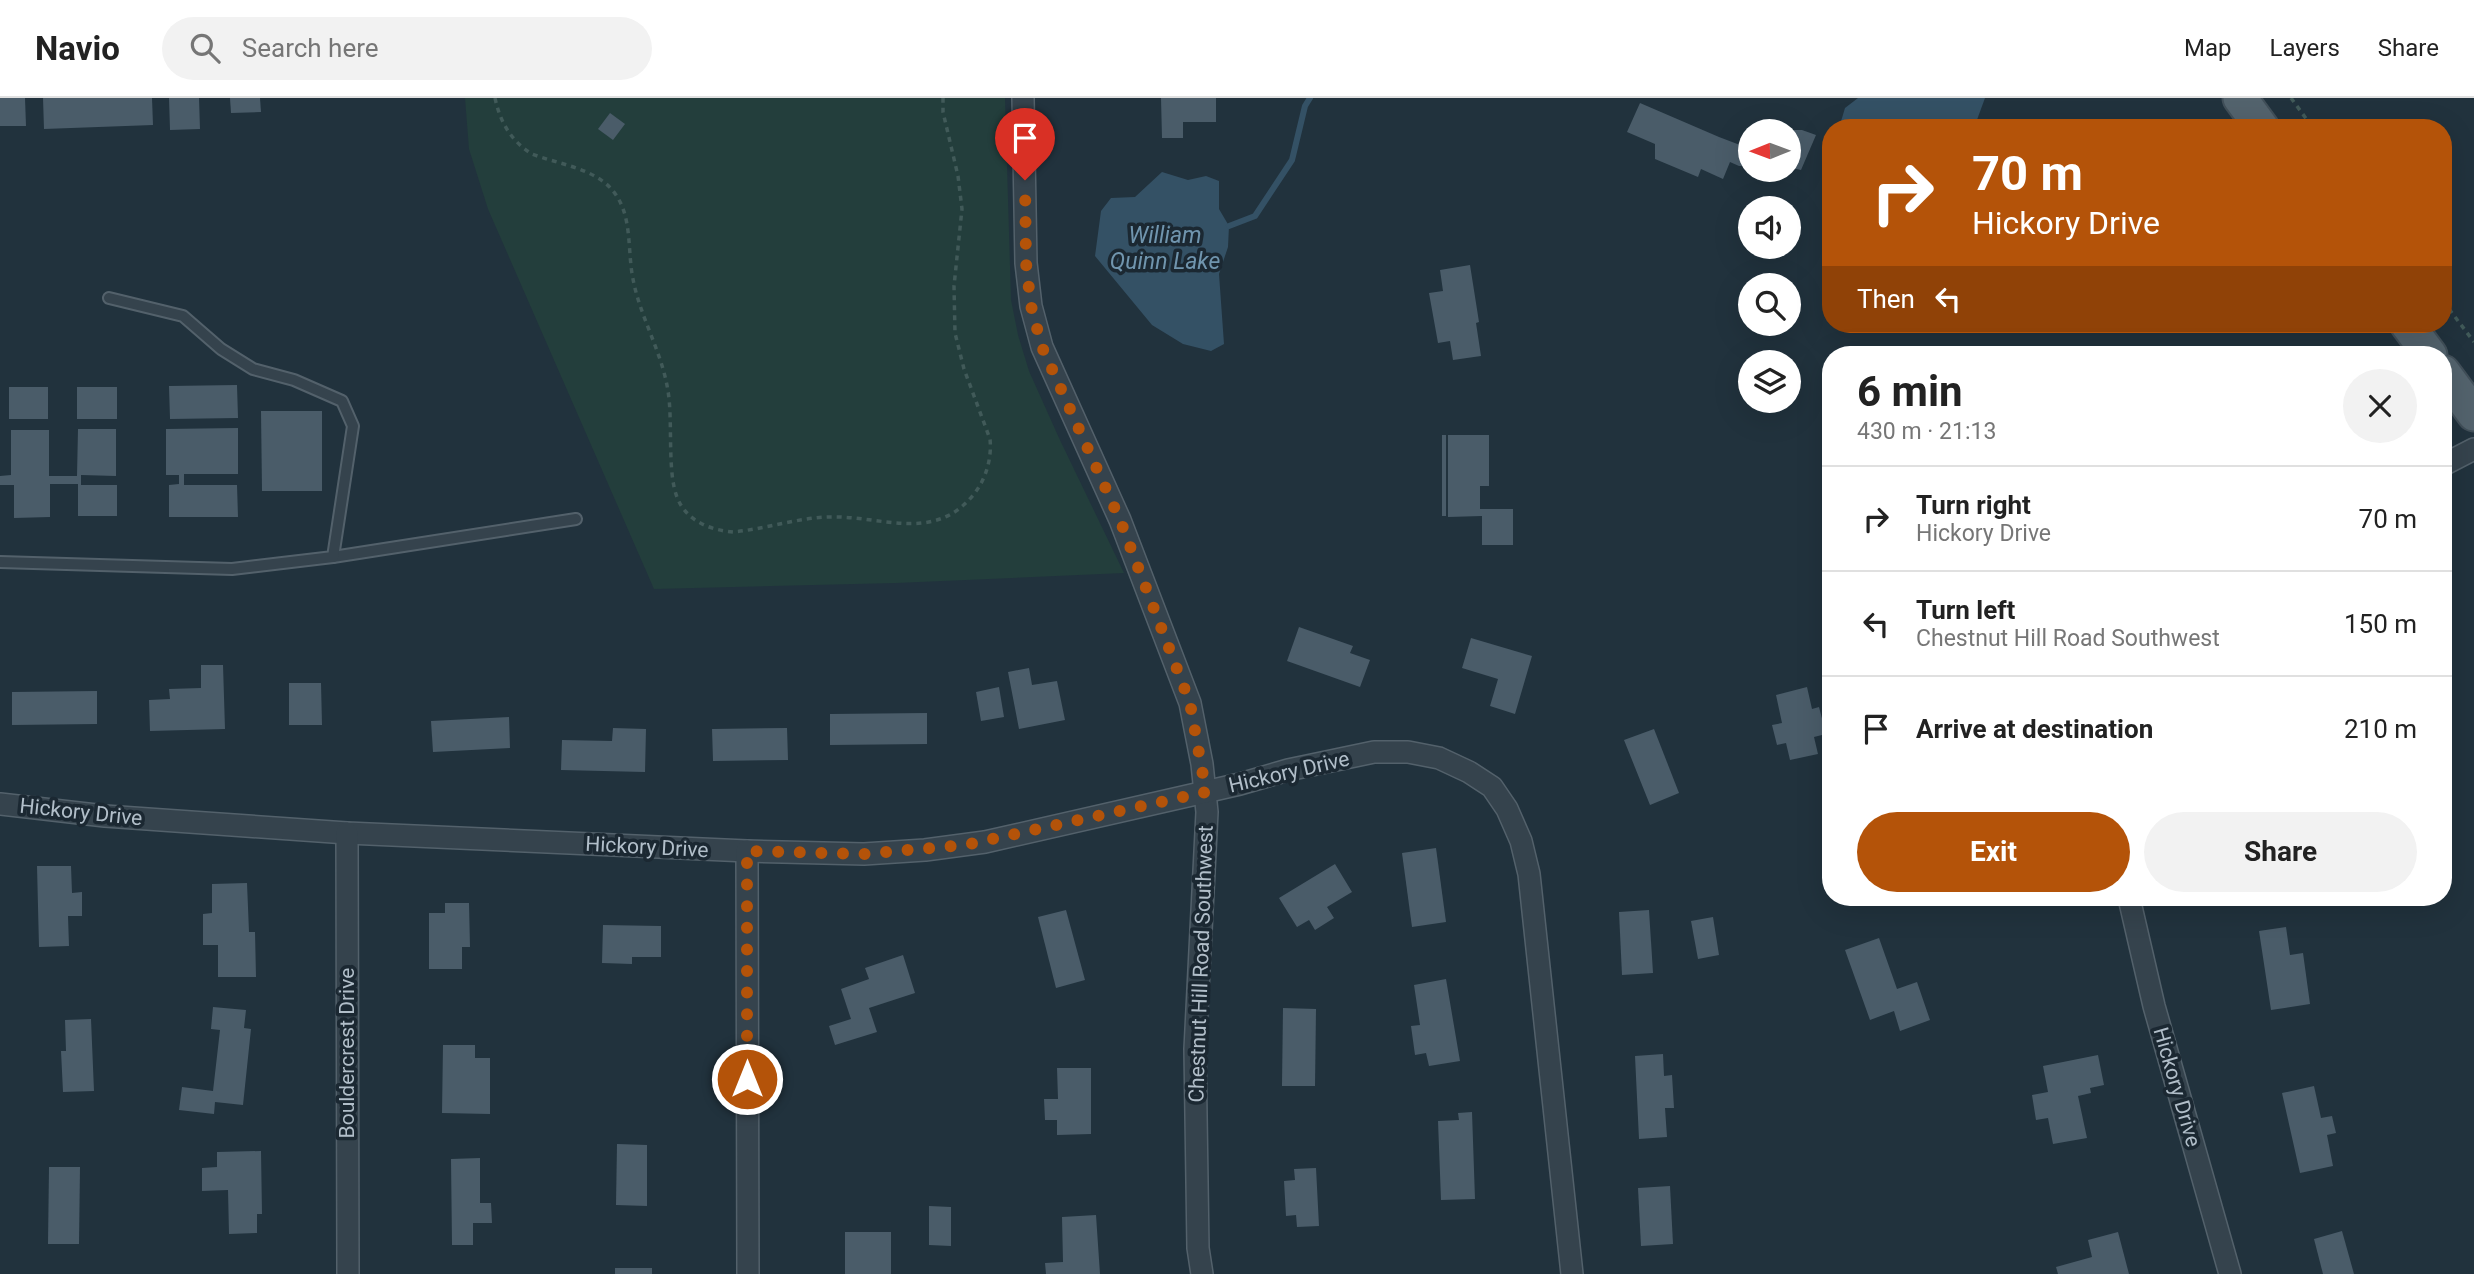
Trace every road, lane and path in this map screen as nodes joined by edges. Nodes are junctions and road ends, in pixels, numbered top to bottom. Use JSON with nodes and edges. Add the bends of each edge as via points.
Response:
{"nodes":[{"id":1,"x":495,"y":98,"type":"edge"},
{"id":2,"x":943,"y":98,"type":"edge"},
{"id":3,"x":1023,"y":98,"type":"edge"},
{"id":4,"x":2240,"y":98,"type":"edge"},
{"id":5,"x":2291,"y":98,"type":"edge"},
{"id":6,"x":2255,"y":119,"type":"edge"},
{"id":7,"x":2306,"y":119,"type":"edge"},
{"id":8,"x":109,"y":298,"type":"dead end"},
{"id":9,"x":2452,"y":313,"type":"edge"},
{"id":10,"x":2474,"y":342,"type":"edge"},
{"id":11,"x":2452,"y":384,"type":"edge"},
{"id":12,"x":2474,"y":414,"type":"edge"},
{"id":13,"x":2474,"y":449,"type":"edge"},
{"id":14,"x":2452,"y":461,"type":"edge"},
{"id":15,"x":576,"y":519,"type":"dead end"},
{"id":16,"x":333,"y":557,"type":"junction"},
{"id":17,"x":0,"y":562,"type":"edge"},
{"id":18,"x":1206,"y":792,"type":"junction"},
{"id":19,"x":0,"y":804,"type":"edge"},
{"id":20,"x":347,"y":833,"type":"junction"},
{"id":21,"x":747,"y":851,"type":"junction"},
{"id":22,"x":2131,"y":906,"type":"edge"},
{"id":23,"x":348,"y":1274,"type":"edge"},
{"id":24,"x":748,"y":1274,"type":"edge"},
{"id":25,"x":1202,"y":1274,"type":"edge"},
{"id":26,"x":1572,"y":1274,"type":"edge"},
{"id":27,"x":2230,"y":1274,"type":"edge"}],
"edges":[{"from":1,"to":2,"type":"path","via":[[502,122],[523,149],[603,180],[622,205],[633,279],[664,368],[677,497],[697,521],[733,532],[825,517],[928,524],[959,510],[979,488],[991,451],[990,439],[955,333],[954,286],[962,209]]},
{"from":3,"to":18,"type":"street","name":"Chestnut Hill Road Southwest","via":[[1031,306],[1042,347],[1120,520],[1190,703]]},
{"from":4,"to":6,"type":"main road"},
{"from":5,"to":7,"type":"path"},
{"from":8,"to":16,"type":"lane","via":[[183,316],[253,369],[294,380],[342,401],[352,426]]},
{"from":9,"to":10,"type":"path"},
{"from":11,"to":12,"type":"main road"},
{"from":13,"to":14,"type":"street"},
{"from":15,"to":16,"type":"lane"},
{"from":16,"to":17,"type":"lane","via":[[232,569]]},
{"from":18,"to":21,"type":"street","name":"Hickory Drive","via":[[949,847],[864,854]]},
{"from":18,"to":25,"type":"street","name":"Chestnut Hill Road Southwest","via":[[1195,1049]]},
{"from":18,"to":26,"type":"street","name":"Hickory Drive","via":[[1374,752],[1439,758],[1492,788],[1507,809],[1530,874]]},
{"from":19,"to":20,"type":"street","name":"Hickory Drive"},
{"from":20,"to":21,"type":"street","name":"Hickory Drive"},
{"from":20,"to":23,"type":"street","name":"Bouldercrest Drive"},
{"from":21,"to":24,"type":"street"},
{"from":22,"to":27,"type":"street","name":"Hickory Drive","via":[[2154,1006]]}]}
